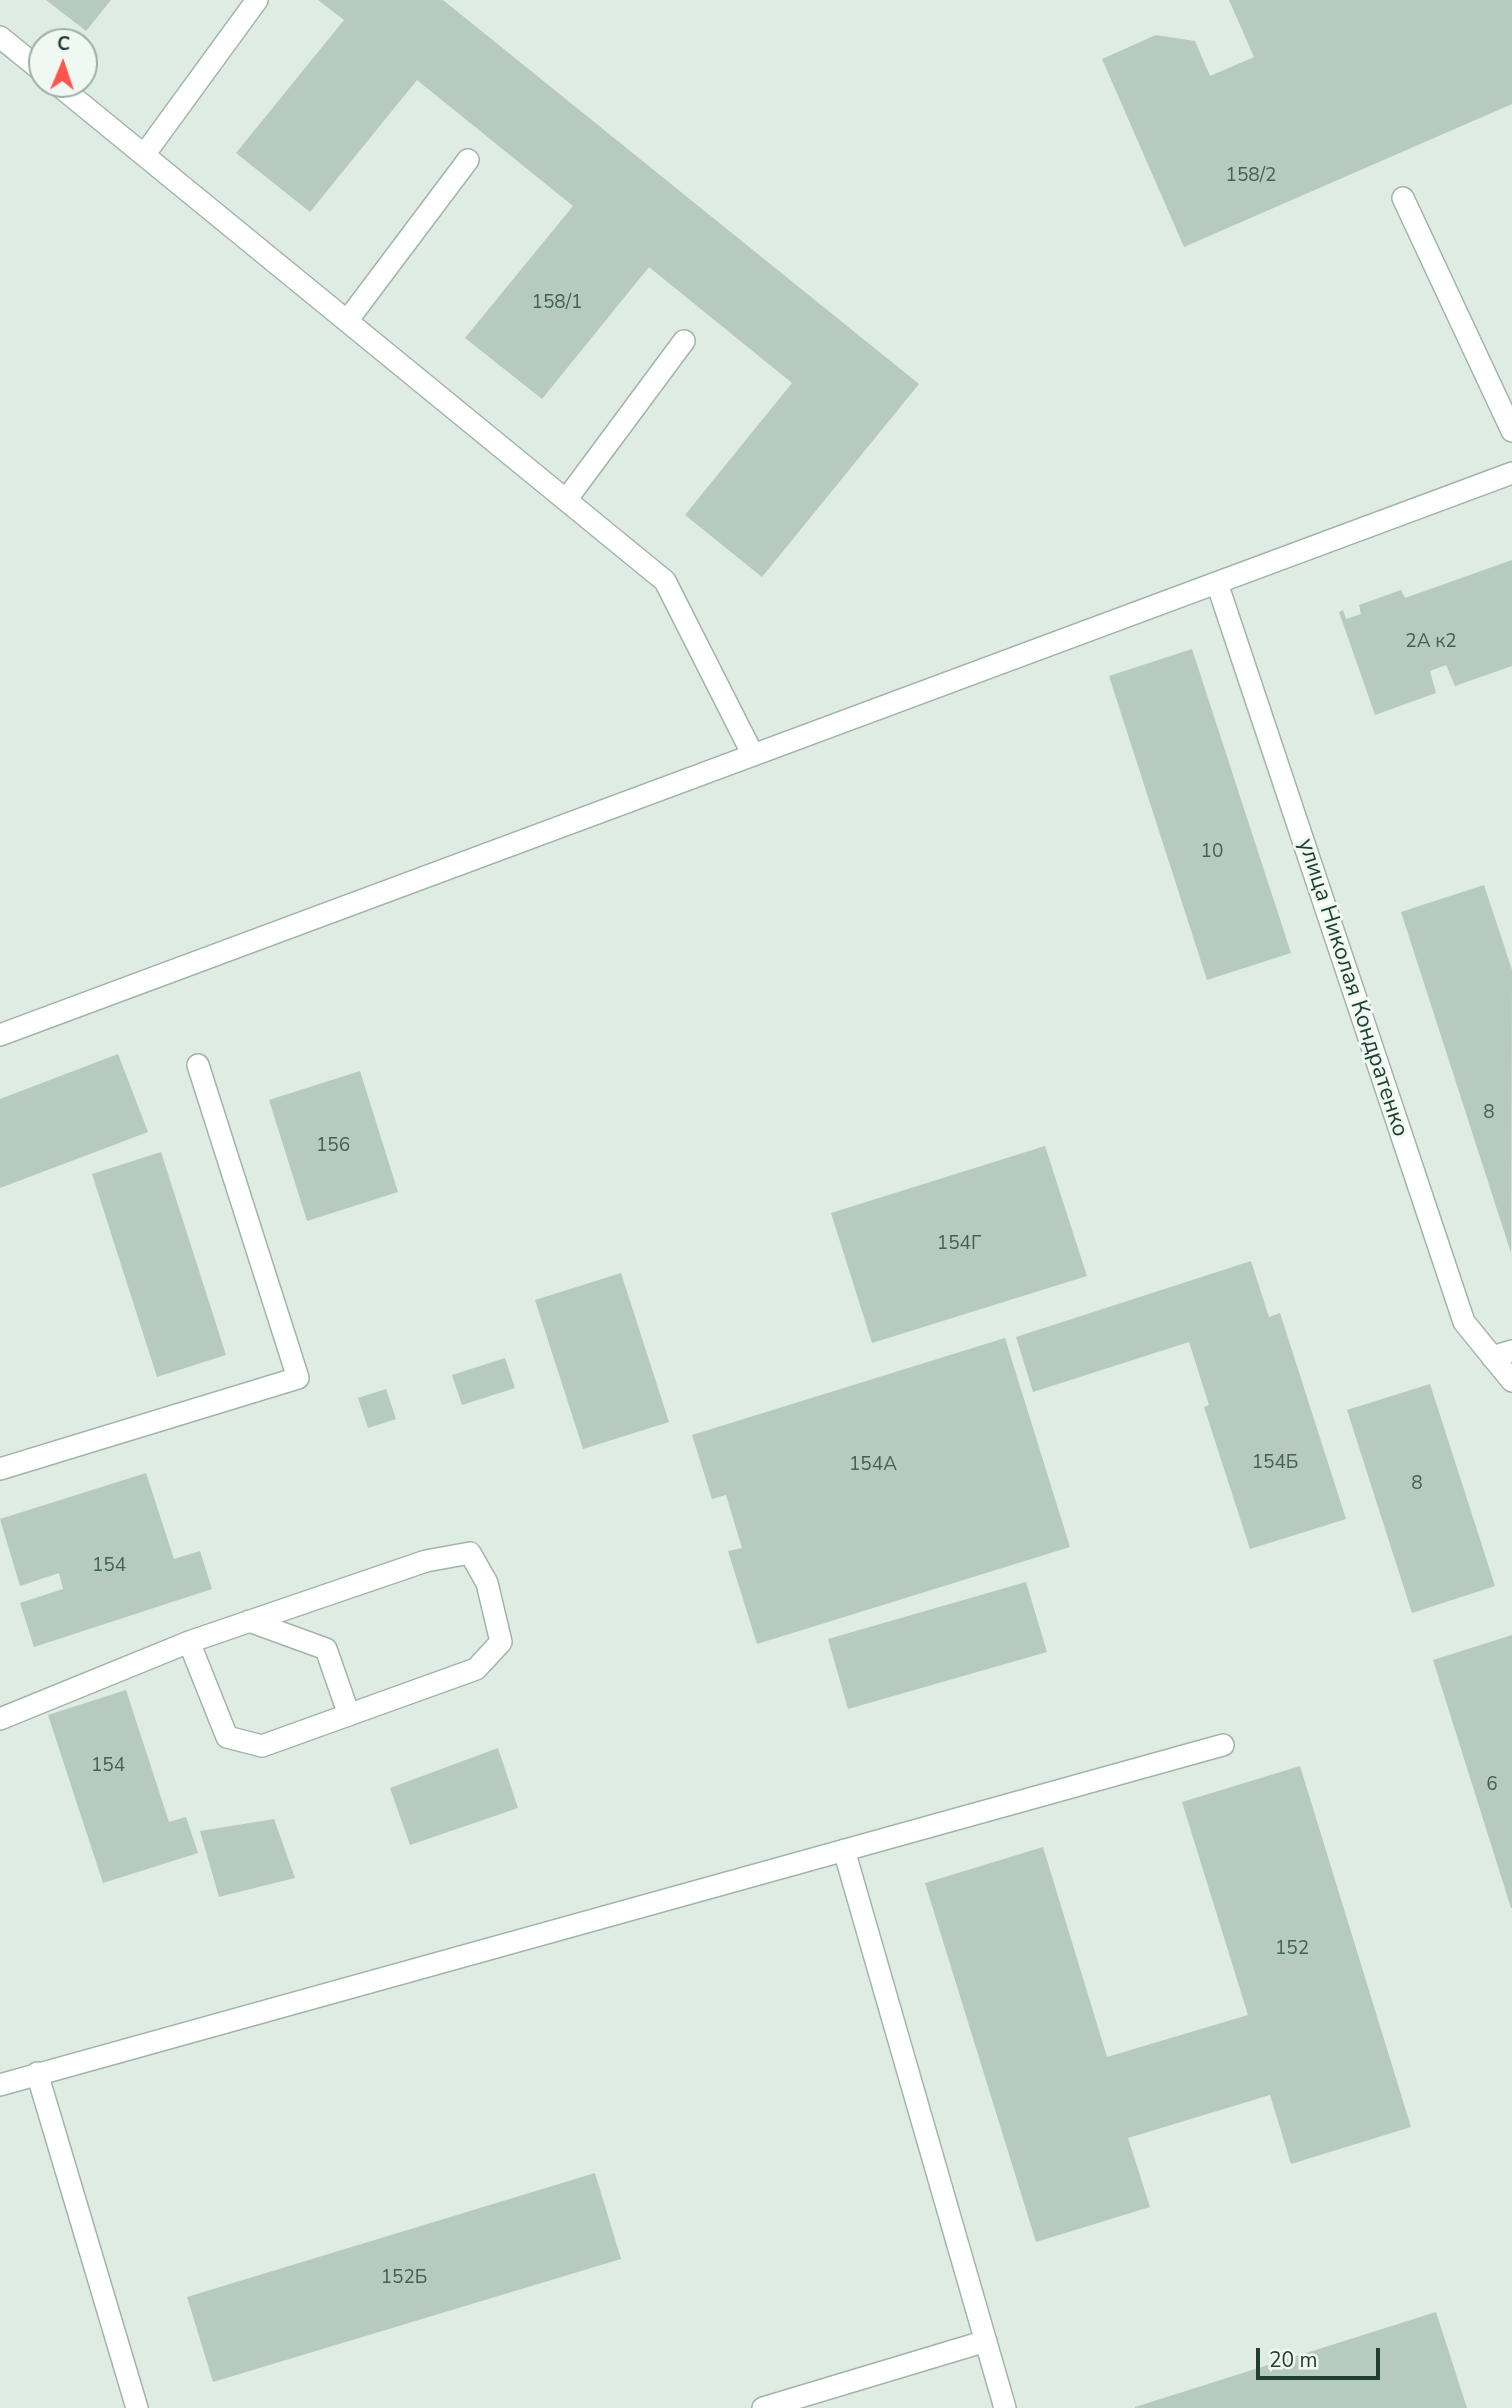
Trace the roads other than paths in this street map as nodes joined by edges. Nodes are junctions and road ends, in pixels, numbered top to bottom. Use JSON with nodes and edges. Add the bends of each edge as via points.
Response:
{"nodes":[{"id":1,"x":257,"y":0,"type":"edge"},
{"id":2,"x":0,"y":37,"type":"edge"},
{"id":3,"x":28,"y":60,"type":"edge"},
{"id":4,"x":74,"y":98,"type":"edge"},
{"id":5,"x":144,"y":155,"type":"junction"},
{"id":6,"x":468,"y":160,"type":"dead end"},
{"id":7,"x":1403,"y":198,"type":"dead end"},
{"id":8,"x":347,"y":321,"type":"junction"},
{"id":9,"x":684,"y":341,"type":"dead end"},
{"id":10,"x":1512,"y":431,"type":"edge"},
{"id":11,"x":1512,"y":473,"type":"edge"},
{"id":12,"x":566,"y":500,"type":"junction"},
{"id":13,"x":1217,"y":583,"type":"junction"},
{"id":14,"x":753,"y":755,"type":"junction"},
{"id":15,"x":0,"y":1035,"type":"edge"},
{"id":16,"x":198,"y":1065,"type":"dead end"},
{"id":17,"x":1502,"y":1354,"type":"edge"},
{"id":18,"x":1512,"y":1381,"type":"edge"},
{"id":19,"x":0,"y":1469,"type":"edge"},
{"id":20,"x":249,"y":1622,"type":"junction"},
{"id":21,"x":189,"y":1642,"type":"junction"},
{"id":22,"x":349,"y":1715,"type":"junction"},
{"id":23,"x":0,"y":1719,"type":"edge"},
{"id":24,"x":1223,"y":1745,"type":"dead end"},
{"id":25,"x":844,"y":1850,"type":"junction"},
{"id":26,"x":37,"y":2073,"type":"junction"},
{"id":27,"x":0,"y":2085,"type":"edge"},
{"id":28,"x":986,"y":2341,"type":"junction"},
{"id":29,"x":137,"y":2408,"type":"edge"},
{"id":30,"x":764,"y":2408,"type":"edge"},
{"id":31,"x":1005,"y":2408,"type":"edge"}],
"edges":[{"from":1,"to":5,"type":"street"},
{"from":2,"to":3,"type":"street"},
{"from":4,"to":5,"type":"street"},
{"from":5,"to":8,"type":"street"},
{"from":6,"to":8,"type":"street"},
{"from":7,"to":10,"type":"street"},
{"from":8,"to":12,"type":"street"},
{"from":9,"to":12,"type":"street"},
{"from":11,"to":13,"type":"street"},
{"from":12,"to":14,"type":"street","via":[[665,581]]},
{"from":13,"to":14,"type":"street"},
{"from":13,"to":17,"type":"street","name":"улица Николая Кондратенко","via":[[1464,1322]]},
{"from":14,"to":15,"type":"street"},
{"from":16,"to":19,"type":"street","via":[[298,1378]]},
{"from":17,"to":18,"type":"street","name":"улица Николая Кондратенко"},
{"from":20,"to":21,"type":"street"},
{"from":20,"to":22,"type":"street","via":[[326,1649]]},
{"from":20,"to":22,"type":"street","via":[[426,1561],[470,1553],[487,1583],[501,1642],[476,1669]]},
{"from":21,"to":22,"type":"street","via":[[227,1737],[262,1746]]},
{"from":21,"to":23,"type":"street"},
{"from":24,"to":25,"type":"street"},
{"from":25,"to":26,"type":"street"},
{"from":25,"to":28,"type":"street"},
{"from":26,"to":27,"type":"street"},
{"from":26,"to":29,"type":"street"},
{"from":28,"to":30,"type":"street"},
{"from":28,"to":31,"type":"street"}]}
